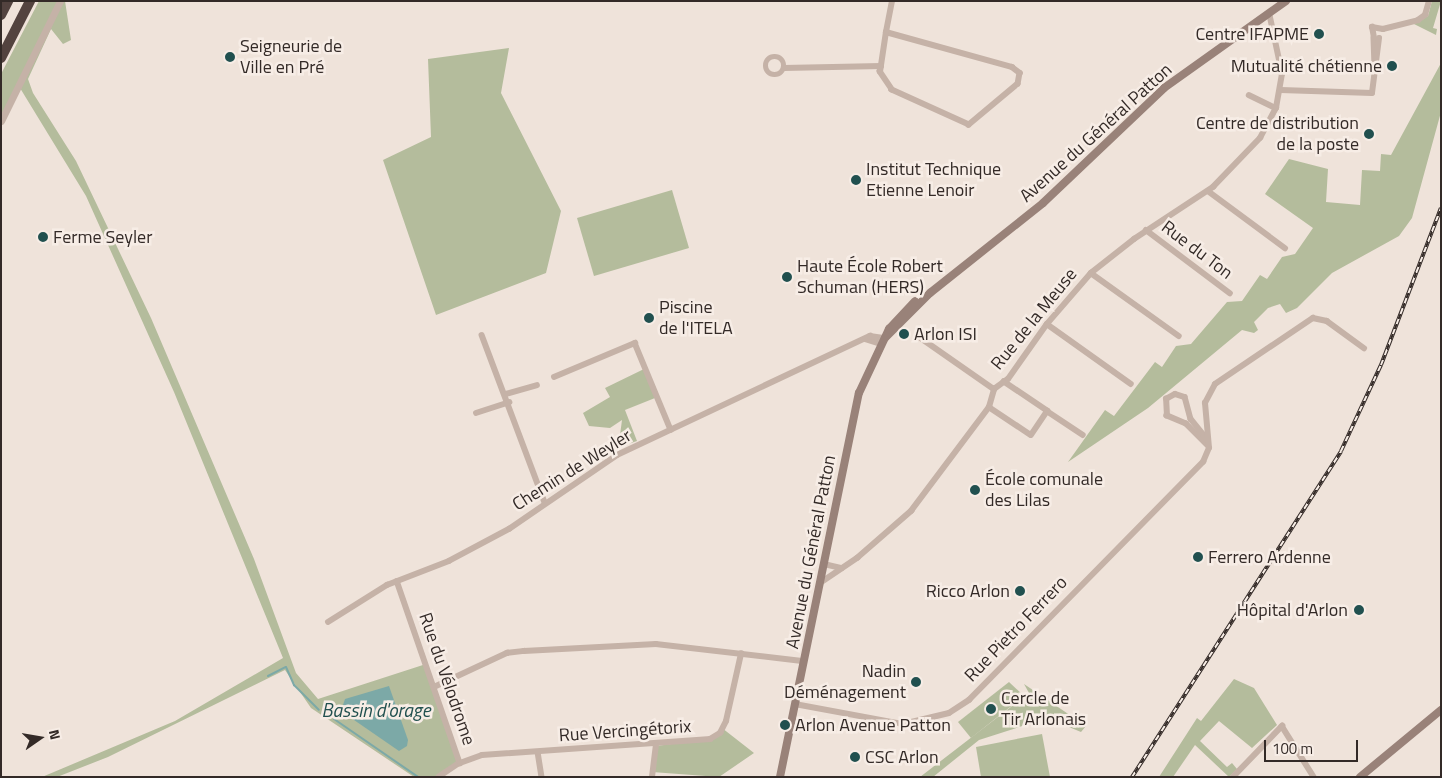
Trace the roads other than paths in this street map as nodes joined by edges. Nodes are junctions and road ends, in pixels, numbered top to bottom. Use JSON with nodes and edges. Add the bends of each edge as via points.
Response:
{"nodes":[{"id":1,"x":8,"y":1,"type":"edge"},
{"id":2,"x":30,"y":1,"type":"edge"},
{"id":3,"x":60,"y":1,"type":"edge"},
{"id":4,"x":892,"y":1,"type":"edge"},
{"id":5,"x":1286,"y":1,"type":"edge"},
{"id":6,"x":1429,"y":1,"type":"edge"},
{"id":7,"x":1269,"y":12,"type":"junction"},
{"id":8,"x":1,"y":15,"type":"edge"},
{"id":9,"x":1260,"y":19,"type":"junction"},
{"id":10,"x":1271,"y":28,"type":"junction"},
{"id":11,"x":1383,"y":28,"type":"junction"},
{"id":12,"x":886,"y":32,"type":"junction"},
{"id":13,"x":1377,"y":38,"type":"junction"},
{"id":14,"x":1,"y":58,"type":"edge"},
{"id":15,"x":881,"y":66,"type":"junction"},
{"id":16,"x":784,"y":68,"type":"dead end"},
{"id":17,"x":1281,"y":90,"type":"junction"},
{"id":18,"x":1249,"y":95,"type":"dead end"},
{"id":19,"x":1276,"y":108,"type":"junction"},
{"id":20,"x":1,"y":121,"type":"edge"},
{"id":21,"x":1208,"y":191,"type":"junction"},
{"id":22,"x":1146,"y":230,"type":"junction"},
{"id":23,"x":1284,"y":248,"type":"dead end"},
{"id":24,"x":1092,"y":274,"type":"junction"},
{"id":25,"x":1230,"y":293,"type":"dead end"},
{"id":26,"x":1047,"y":324,"type":"junction"},
{"id":27,"x":482,"y":335,"type":"dead end"},
{"id":28,"x":918,"y":336,"type":"dead end"},
{"id":29,"x":1179,"y":336,"type":"dead end"},
{"id":30,"x":883,"y":341,"type":"junction"},
{"id":31,"x":1364,"y":348,"type":"dead end"},
{"id":32,"x":554,"y":377,"type":"dead end"},
{"id":33,"x":1004,"y":382,"type":"junction"},
{"id":34,"x":536,"y":384,"type":"dead end"},
{"id":35,"x":1131,"y":384,"type":"dead end"},
{"id":36,"x":994,"y":389,"type":"junction"},
{"id":37,"x":506,"y":394,"type":"junction"},
{"id":38,"x":509,"y":402,"type":"junction"},
{"id":39,"x":989,"y":407,"type":"junction"},
{"id":40,"x":1047,"y":411,"type":"junction"},
{"id":41,"x":476,"y":413,"type":"dead end"},
{"id":42,"x":671,"y":430,"type":"junction"},
{"id":43,"x":1083,"y":435,"type":"dead end"},
{"id":44,"x":1208,"y":440,"type":"junction"},
{"id":45,"x":1209,"y":448,"type":"junction"},
{"id":46,"x":545,"y":503,"type":"junction"},
{"id":47,"x":824,"y":564,"type":"junction"},
{"id":48,"x":844,"y":568,"type":"junction"},
{"id":49,"x":397,"y":581,"type":"junction"},
{"id":50,"x":820,"y":583,"type":"junction"},
{"id":51,"x":328,"y":622,"type":"dead end"},
{"id":52,"x":741,"y":654,"type":"junction"},
{"id":53,"x":804,"y":661,"type":"junction"},
{"id":54,"x":434,"y":687,"type":"junction"},
{"id":55,"x":795,"y":704,"type":"junction"},
{"id":56,"x":1441,"y":710,"type":"edge"},
{"id":57,"x":656,"y":746,"type":"junction"},
{"id":58,"x":538,"y":752,"type":"junction"},
{"id":59,"x":460,"y":763,"type":"junction"},
{"id":60,"x":439,"y":777,"type":"edge"},
{"id":61,"x":542,"y":777,"type":"edge"},
{"id":62,"x":652,"y":777,"type":"edge"},
{"id":63,"x":780,"y":777,"type":"edge"},
{"id":64,"x":1233,"y":777,"type":"edge"},
{"id":65,"x":1314,"y":777,"type":"edge"},
{"id":66,"x":1360,"y":777,"type":"edge"}],
"edges":[{"from":1,"to":8,"type":"highway"},
{"from":2,"to":14,"type":"highway"},
{"from":3,"to":20,"type":"street"},
{"from":4,"to":12,"type":"street"},
{"from":5,"to":7,"type":"main road","name":"Avenue du Général Patton"},
{"from":6,"to":11,"type":"street","via":[[1425,15],[1418,20]]},
{"from":7,"to":9,"type":"main road","name":"Avenue du Général Patton"},
{"from":7,"to":10,"type":"street","name":"Rue de la Meuse"},
{"from":9,"to":10,"type":"street"},
{"from":9,"to":30,"type":"main road","name":"Avenue du Général Patton","via":[[1164,88],[1043,203],[905,310]]},
{"from":10,"to":17,"type":"street","name":"Rue de la Meuse"},
{"from":11,"to":13,"type":"street"},
{"from":11,"to":13,"type":"street","via":[[1372,27]]},
{"from":12,"to":15,"type":"street"},
{"from":12,"to":15,"type":"street","via":[[1012,66],[1020,73],[1018,84],[975,123],[965,125],[892,90],[882,81]]},
{"from":13,"to":17,"type":"street","via":[[1372,93]]},
{"from":15,"to":16,"type":"street"},
{"from":17,"to":19,"type":"street","name":"Rue de la Meuse"},
{"from":18,"to":19,"type":"street"},
{"from":19,"to":21,"type":"street","name":"Rue de la Meuse","via":[[1244,158]]},
{"from":21,"to":22,"type":"street","name":"Rue de la Meuse"},
{"from":21,"to":23,"type":"street"},
{"from":22,"to":24,"type":"street","name":"Rue de la Meuse"},
{"from":22,"to":25,"type":"street","name":"Rue du Ton"},
{"from":24,"to":26,"type":"street","name":"Rue de la Meuse"},
{"from":24,"to":29,"type":"street"},
{"from":26,"to":33,"type":"street","name":"Rue de la Meuse"},
{"from":26,"to":35,"type":"street"},
{"from":27,"to":37,"type":"street"},
{"from":28,"to":36,"type":"street"},
{"from":30,"to":42,"type":"street","name":"Chemin de Weyler","via":[[875,334]]},
{"from":30,"to":47,"type":"main road","name":"Avenue du Général Patton","via":[[859,393]]},
{"from":31,"to":44,"type":"street","via":[[1321,318],[1306,321],[1215,384],[1205,403]]},
{"from":32,"to":42,"type":"street","via":[[635,343]]},
{"from":33,"to":36,"type":"street","name":"Rue de la Meuse"},
{"from":33,"to":40,"type":"street"},
{"from":34,"to":37,"type":"street"},
{"from":36,"to":39,"type":"street","name":"Rue de la Meuse"},
{"from":37,"to":38,"type":"street"},
{"from":38,"to":41,"type":"street"},
{"from":38,"to":46,"type":"street"},
{"from":39,"to":40,"type":"street","via":[[1031,435]]},
{"from":39,"to":48,"type":"street","name":"Rue de la Meuse","via":[[911,511]]},
{"from":40,"to":43,"type":"street"},
{"from":42,"to":46,"type":"street","name":"Chemin de Weyler","via":[[617,455]]},
{"from":44,"to":45,"type":"street"},
{"from":44,"to":45,"type":"street","via":[[1191,419],[1185,397],[1175,394],[1166,399],[1167,416],[1186,424]]},
{"from":45,"to":55,"type":"street","name":"Rue Pietro Ferrero","via":[[1203,462],[969,700],[949,713],[902,724]]},
{"from":46,"to":49,"type":"street","name":"Chemin de Weyler","via":[[481,544]]},
{"from":47,"to":48,"type":"street"},
{"from":47,"to":50,"type":"main road","name":"Avenue du Général Patton"},
{"from":48,"to":50,"type":"street","name":"Rue de la Meuse"},
{"from":49,"to":51,"type":"street","name":"Chemin de Weyler"},
{"from":49,"to":54,"type":"street","name":"Rue du Vélodrome"},
{"from":50,"to":53,"type":"main road","name":"Avenue du Général Patton"},
{"from":52,"to":53,"type":"street"},
{"from":52,"to":54,"type":"street","via":[[656,644],[524,650]]},
{"from":52,"to":57,"type":"street","name":"Rue Vercingétorix","via":[[720,733],[698,742]]},
{"from":53,"to":55,"type":"main road","name":"Avenue du Général Patton"},
{"from":54,"to":59,"type":"street","name":"Rue du Vélodrome"},
{"from":55,"to":63,"type":"main road","name":"Avenue du Général Patton"},
{"from":56,"to":66,"type":"main road"},
{"from":57,"to":58,"type":"street","name":"Rue Vercingétorix"},
{"from":57,"to":62,"type":"street"},
{"from":58,"to":59,"type":"street","name":"Rue Vercingétorix","via":[[482,755]]},
{"from":58,"to":61,"type":"street","name":"Rue Vercingétorix"},
{"from":59,"to":60,"type":"street","name":"Rue du Vélodrome"},
{"from":64,"to":65,"type":"street","via":[[1282,726]]}]}
